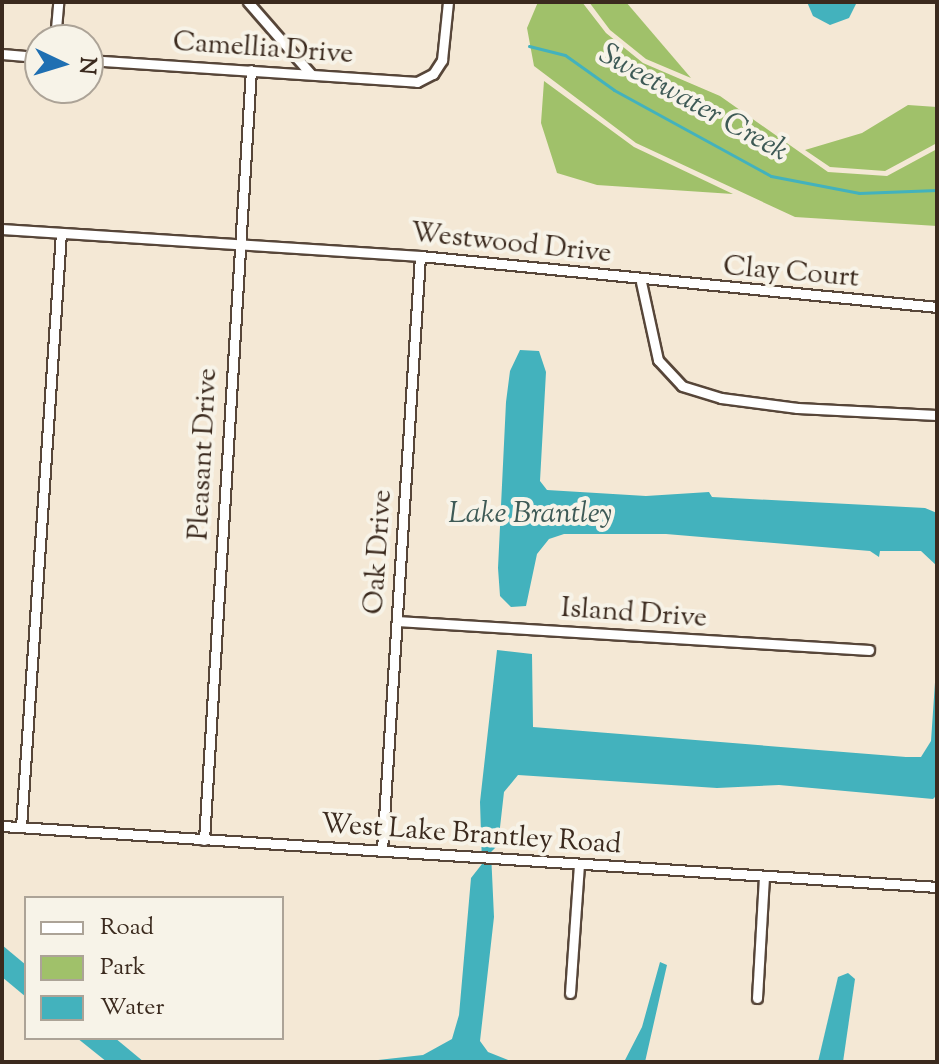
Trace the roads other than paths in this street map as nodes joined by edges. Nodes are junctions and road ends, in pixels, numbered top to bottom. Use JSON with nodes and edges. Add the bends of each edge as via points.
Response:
{"nodes":[{"id":1,"x":58,"y":2,"type":"edge"},
{"id":2,"x":248,"y":2,"type":"edge"},
{"id":3,"x":448,"y":2,"type":"edge"},
{"id":4,"x":56,"y":24,"type":"edge"},
{"id":5,"x":2,"y":54,"type":"edge"},
{"id":6,"x":24,"y":56,"type":"edge"},
{"id":7,"x":104,"y":61,"type":"edge"},
{"id":8,"x":251,"y":70,"type":"junction"},
{"id":9,"x":310,"y":73,"type":"junction"},
{"id":10,"x":2,"y":229,"type":"edge"},
{"id":11,"x":61,"y":233,"type":"junction"},
{"id":12,"x":237,"y":242,"type":"junction"},
{"id":13,"x":420,"y":256,"type":"junction"},
{"id":14,"x":641,"y":282,"type":"junction"},
{"id":15,"x":937,"y":307,"type":"edge"},
{"id":16,"x":937,"y":415,"type":"edge"},
{"id":17,"x":397,"y":621,"type":"junction"},
{"id":18,"x":869,"y":650,"type":"dead end"},
{"id":19,"x":2,"y":826,"type":"edge"},
{"id":20,"x":21,"y":827,"type":"junction"},
{"id":21,"x":204,"y":840,"type":"junction"},
{"id":22,"x":382,"y":850,"type":"junction"},
{"id":23,"x":579,"y":864,"type":"junction"},
{"id":24,"x":764,"y":876,"type":"junction"},
{"id":25,"x":937,"y":887,"type":"edge"},
{"id":26,"x":570,"y":993,"type":"dead end"},
{"id":27,"x":757,"y":998,"type":"dead end"}],
"edges":[{"from":1,"to":4,"type":"street"},
{"from":2,"to":9,"type":"street"},
{"from":3,"to":9,"type":"street","name":"Camellia Drive","via":[[442,60],[433,74],[417,82]]},
{"from":5,"to":6,"type":"street"},
{"from":7,"to":8,"type":"street","name":"Camellia Drive"},
{"from":8,"to":9,"type":"street","name":"Camellia Drive"},
{"from":8,"to":12,"type":"street","name":"Pleasant Drive"},
{"from":10,"to":11,"type":"street","name":"Westwood Drive"},
{"from":11,"to":12,"type":"street","name":"Westwood Drive"},
{"from":11,"to":20,"type":"street"},
{"from":12,"to":13,"type":"street","name":"Westwood Drive"},
{"from":12,"to":21,"type":"street","name":"Pleasant Drive"},
{"from":13,"to":14,"type":"street","name":"Westwood Drive"},
{"from":13,"to":17,"type":"street","name":"Oak Drive"},
{"from":14,"to":15,"type":"street","name":"Clay Court"},
{"from":14,"to":16,"type":"street","name":"Westwood Drive","via":[[658,360],[682,386],[721,398],[797,408]]},
{"from":17,"to":18,"type":"street","name":"Island Drive"},
{"from":17,"to":22,"type":"street","name":"Oak Drive"},
{"from":19,"to":20,"type":"street","name":"West Lake Brantley Road"},
{"from":20,"to":21,"type":"street","name":"West Lake Brantley Road"},
{"from":21,"to":22,"type":"street","name":"West Lake Brantley Road"},
{"from":22,"to":23,"type":"street","name":"West Lake Brantley Road"},
{"from":23,"to":24,"type":"street","name":"West Lake Brantley Road"},
{"from":23,"to":26,"type":"street"},
{"from":24,"to":25,"type":"street","name":"West Lake Brantley Road"},
{"from":24,"to":27,"type":"street"}]}
